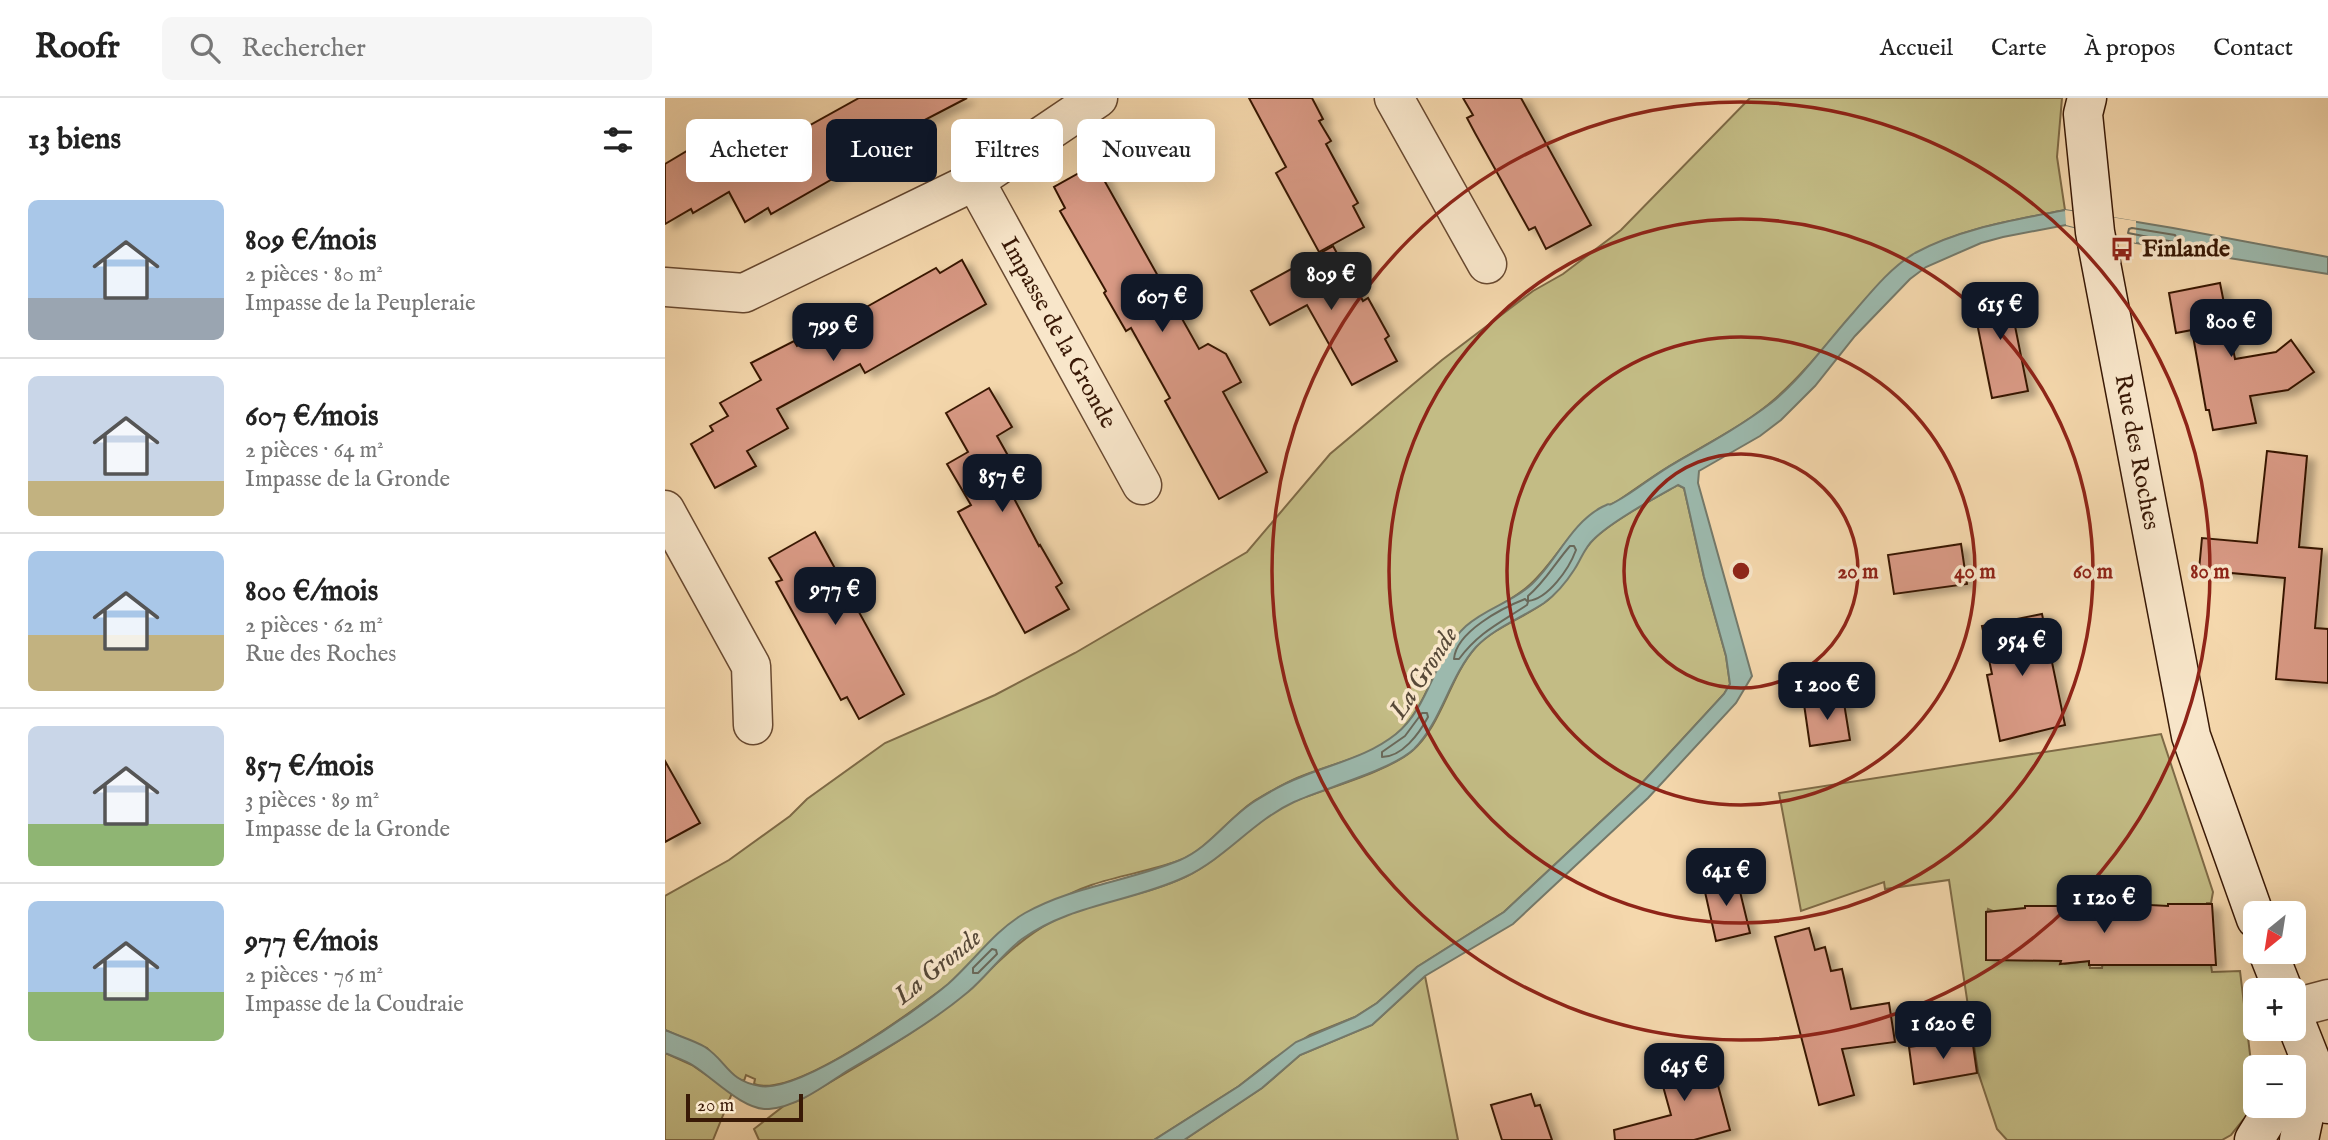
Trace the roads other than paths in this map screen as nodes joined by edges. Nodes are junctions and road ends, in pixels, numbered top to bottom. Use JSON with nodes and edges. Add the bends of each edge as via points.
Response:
{"nodes":[{"id":1,"x":1098,"y":98,"type":"edge"},
{"id":2,"x":1394,"y":98,"type":"edge"},
{"id":3,"x":2087,"y":98,"type":"edge"},
{"id":4,"x":1063,"y":122,"type":"edge"},
{"id":5,"x":973,"y":182,"type":"edge"},
{"id":6,"x":976,"y":182,"type":"edge"},
{"id":7,"x":1487,"y":264,"type":"dead end"},
{"id":8,"x":665,"y":287,"type":"edge"},
{"id":9,"x":1142,"y":485,"type":"dead end"},
{"id":10,"x":665,"y":510,"type":"edge"},
{"id":11,"x":753,"y":725,"type":"dead end"},
{"id":12,"x":2250,"y":901,"type":"edge"},
{"id":13,"x":2328,"y":999,"type":"edge"},
{"id":14,"x":2306,"y":1005,"type":"edge"},
{"id":15,"x":2306,"y":1074,"type":"edge"},
{"id":16,"x":2328,"y":1104,"type":"edge"},
{"id":17,"x":2268,"y":1118,"type":"edge"},
{"id":18,"x":2300,"y":1118,"type":"edge"},
{"id":19,"x":2254,"y":1140,"type":"edge"},
{"id":20,"x":2299,"y":1140,"type":"edge"}],
"edges":[{"from":1,"to":4,"type":"street"},
{"from":2,"to":7,"type":"street"},
{"from":3,"to":12,"type":"street","name":"Rue des Roches","via":[[2083,114],[2093,223],[2191,736]]},
{"from":5,"to":8,"type":"street","via":[[744,293]]},
{"from":6,"to":9,"type":"street","name":"Impasse de la Gronde"},
{"from":10,"to":11,"type":"street","via":[[751,666]]},
{"from":13,"to":14,"type":"street"},
{"from":15,"to":16,"type":"street"},
{"from":17,"to":19,"type":"street"},
{"from":18,"to":20,"type":"street"}]}
